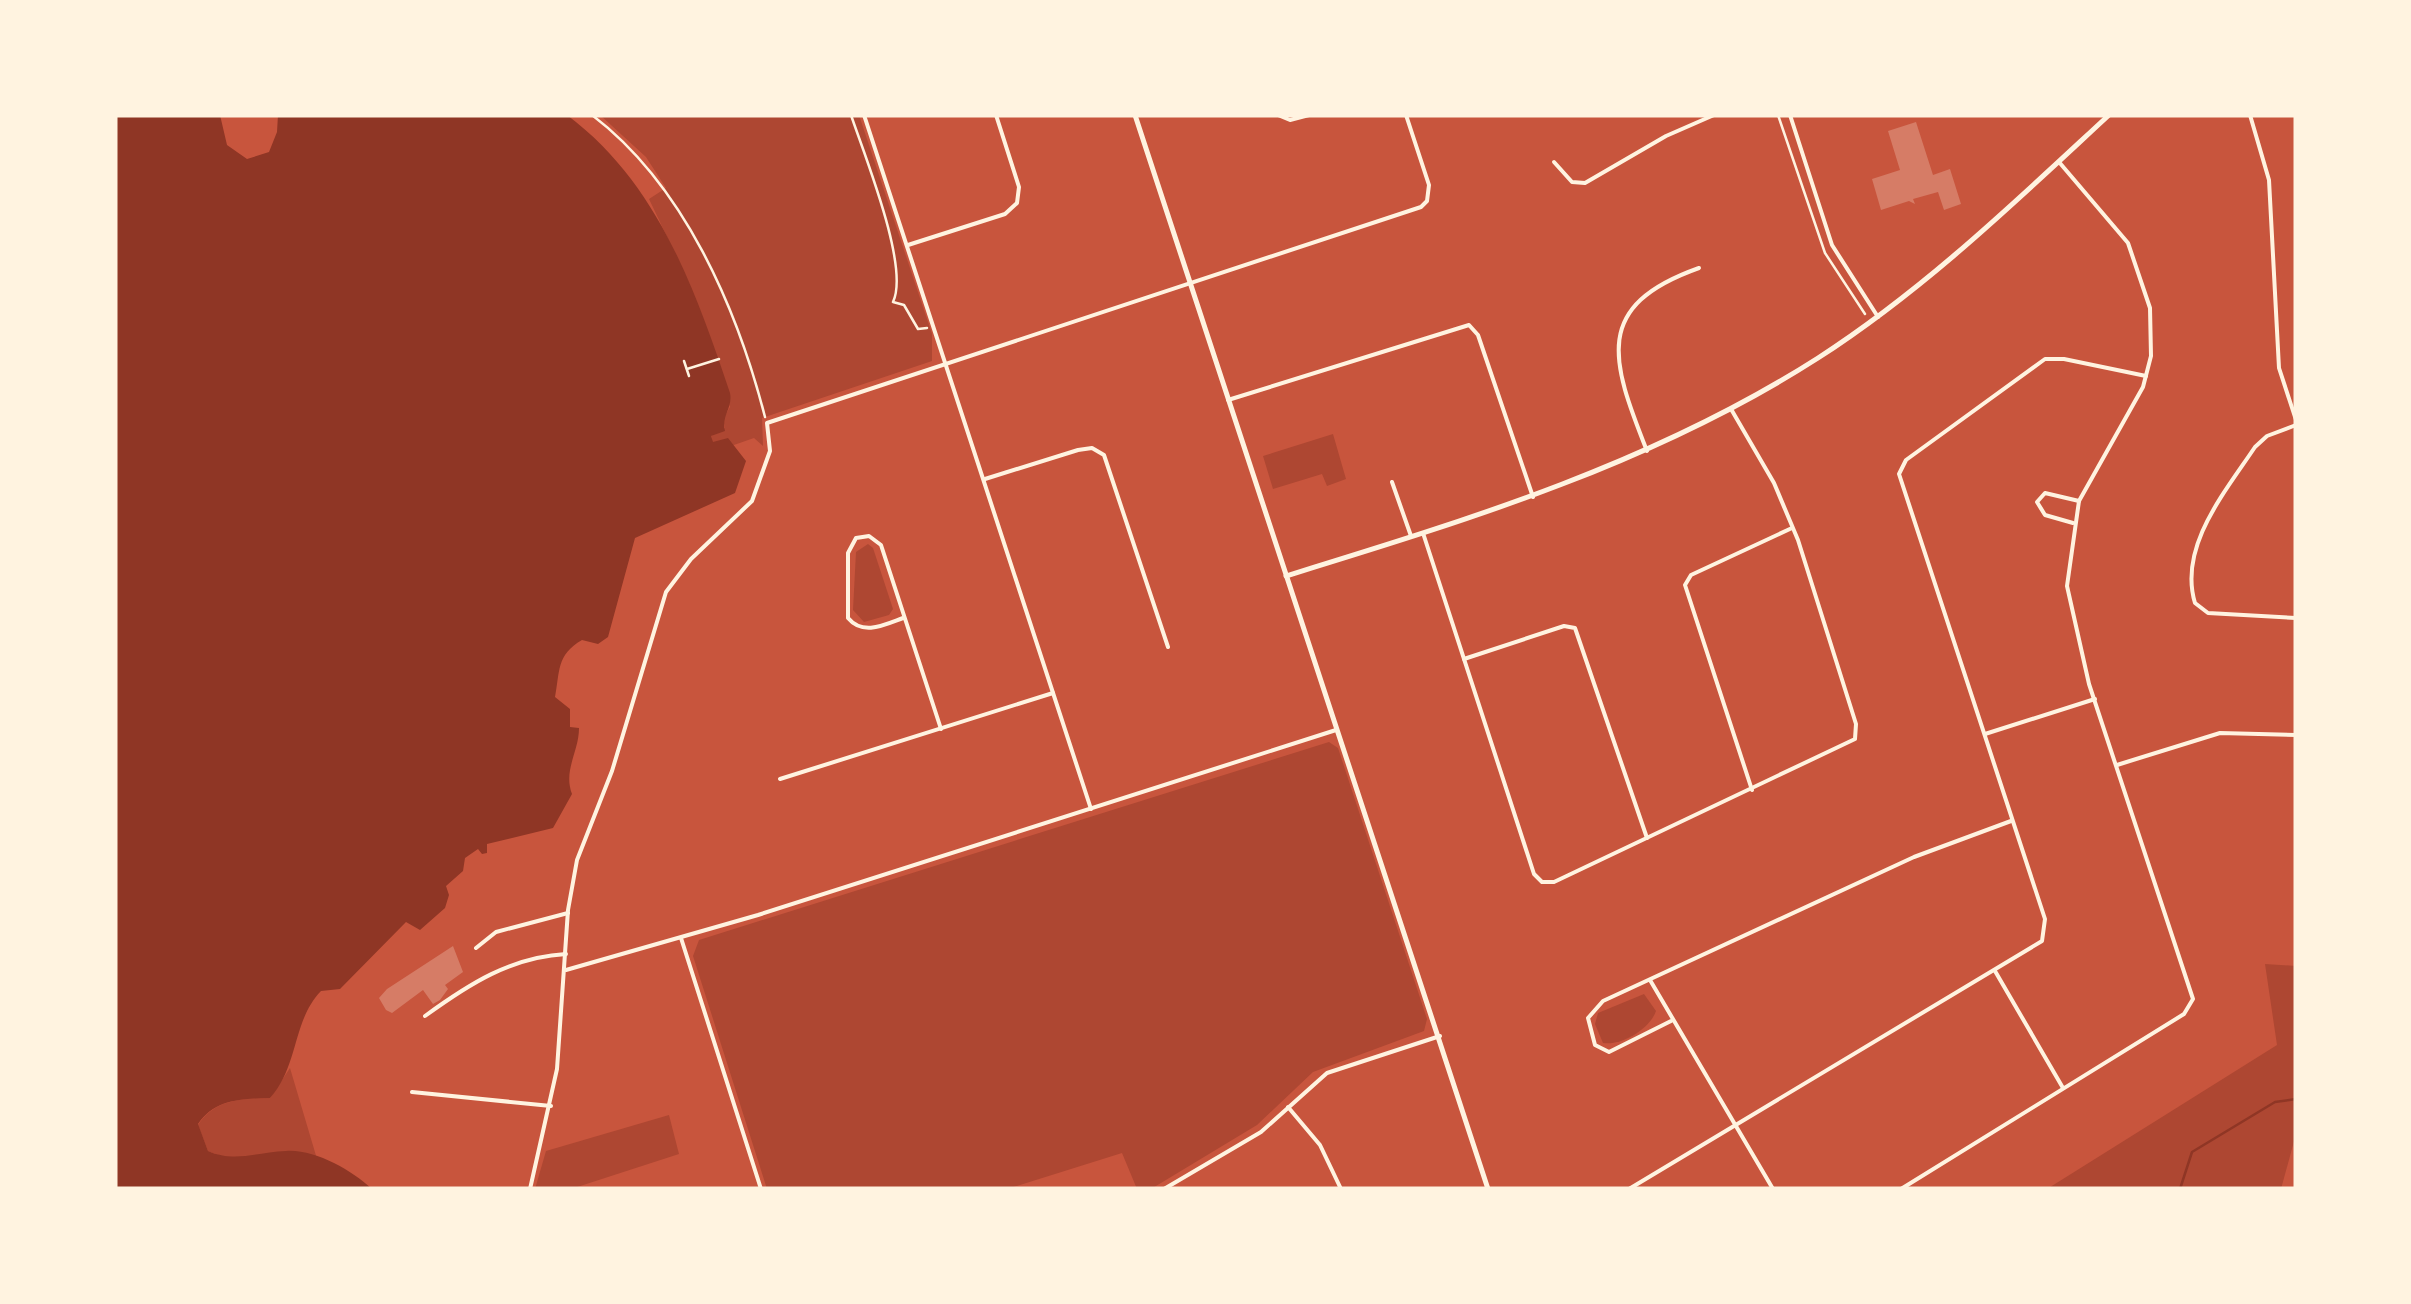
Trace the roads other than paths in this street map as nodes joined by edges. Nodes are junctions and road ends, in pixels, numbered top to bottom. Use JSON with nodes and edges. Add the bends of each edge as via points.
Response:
{"nodes":[{"id":1,"x":864,"y":115,"type":"edge"},
{"id":2,"x":996,"y":115,"type":"edge"},
{"id":3,"x":1136,"y":115,"type":"edge"},
{"id":4,"x":1278,"y":115,"type":"edge"},
{"id":5,"x":1308,"y":115,"type":"edge"},
{"id":6,"x":1406,"y":115,"type":"edge"},
{"id":7,"x":1714,"y":115,"type":"edge"},
{"id":8,"x":1790,"y":115,"type":"edge"},
{"id":9,"x":2110,"y":115,"type":"edge"},
{"id":10,"x":2250,"y":115,"type":"edge"},
{"id":11,"x":1554,"y":162,"type":"dead end"},
{"id":12,"x":2059,"y":162,"type":"junction"},
{"id":13,"x":907,"y":245,"type":"junction"},
{"id":14,"x":1700,"y":268,"type":"dead end"},
{"id":15,"x":1190,"y":283,"type":"junction"},
{"id":16,"x":1878,"y":317,"type":"junction"},
{"id":17,"x":947,"y":364,"type":"junction"},
{"id":18,"x":2146,"y":376,"type":"junction"},
{"id":19,"x":1228,"y":400,"type":"junction"},
{"id":20,"x":1732,"y":409,"type":"junction"},
{"id":21,"x":2296,"y":422,"type":"edge"},
{"id":22,"x":1648,"y":451,"type":"junction"},
{"id":23,"x":985,"y":479,"type":"junction"},
{"id":24,"x":1392,"y":482,"type":"dead end"},
{"id":25,"x":1532,"y":497,"type":"junction"},
{"id":26,"x":2079,"y":501,"type":"junction"},
{"id":27,"x":2073,"y":523,"type":"junction"},
{"id":28,"x":1792,"y":528,"type":"junction"},
{"id":29,"x":1422,"y":533,"type":"junction"},
{"id":30,"x":1411,"y":536,"type":"junction"},
{"id":31,"x":1286,"y":576,"type":"junction"},
{"id":32,"x":903,"y":618,"type":"junction"},
{"id":33,"x":2296,"y":618,"type":"edge"},
{"id":34,"x":1168,"y":647,"type":"dead end"},
{"id":35,"x":1464,"y":659,"type":"junction"},
{"id":36,"x":1054,"y":693,"type":"junction"},
{"id":37,"x":2095,"y":699,"type":"junction"},
{"id":38,"x":941,"y":729,"type":"junction"},
{"id":39,"x":1336,"y":730,"type":"junction"},
{"id":40,"x":1983,"y":734,"type":"junction"},
{"id":41,"x":2296,"y":735,"type":"edge"},
{"id":42,"x":2296,"y":764,"type":"edge"},
{"id":43,"x":2116,"y":765,"type":"junction"},
{"id":44,"x":780,"y":779,"type":"dead end"},
{"id":45,"x":1752,"y":790,"type":"junction"},
{"id":46,"x":1091,"y":809,"type":"junction"},
{"id":47,"x":2011,"y":821,"type":"junction"},
{"id":48,"x":2296,"y":826,"type":"edge"},
{"id":49,"x":1648,"y":838,"type":"junction"},
{"id":50,"x":568,"y":913,"type":"junction"},
{"id":51,"x":681,"y":938,"type":"junction"},
{"id":52,"x":476,"y":948,"type":"dead end"},
{"id":53,"x":566,"y":954,"type":"junction"},
{"id":54,"x":566,"y":970,"type":"junction"},
{"id":55,"x":1995,"y":971,"type":"junction"},
{"id":56,"x":1650,"y":980,"type":"junction"},
{"id":57,"x":424,"y":1016,"type":"dead end"},
{"id":58,"x":1671,"y":1021,"type":"junction"},
{"id":59,"x":1440,"y":1036,"type":"junction"},
{"id":60,"x":2064,"y":1088,"type":"junction"},
{"id":61,"x":412,"y":1092,"type":"dead end"},
{"id":62,"x":551,"y":1106,"type":"junction"},
{"id":63,"x":1288,"y":1107,"type":"junction"},
{"id":64,"x":1735,"y":1126,"type":"junction"},
{"id":65,"x":530,"y":1189,"type":"edge"},
{"id":66,"x":761,"y":1189,"type":"edge"},
{"id":67,"x":1164,"y":1189,"type":"edge"},
{"id":68,"x":1341,"y":1189,"type":"edge"},
{"id":69,"x":1488,"y":1189,"type":"edge"},
{"id":70,"x":1630,"y":1189,"type":"edge"},
{"id":71,"x":1773,"y":1189,"type":"edge"},
{"id":72,"x":1901,"y":1189,"type":"edge"}],
"edges":[{"from":1,"to":13,"type":"street"},
{"from":2,"to":13,"type":"street","via":[[1018,202],[1005,214]]},
{"from":3,"to":15,"type":"street"},
{"from":4,"to":5,"type":"street"},
{"from":6,"to":15,"type":"street","via":[[1429,185],[1427,202]]},
{"from":7,"to":11,"type":"street","via":[[1580,185]]},
{"from":8,"to":16,"type":"street","via":[[1832,246]]},
{"from":9,"to":12,"type":"street"},
{"from":10,"to":21,"type":"street","via":[[2268,173],[2279,368]]},
{"from":12,"to":16,"type":"street"},
{"from":12,"to":18,"type":"street","via":[[2120,231],[2140,269],[2152,320]]},
{"from":13,"to":17,"type":"street"},
{"from":14,"to":22,"type":"street","via":[[1649,289],[1622,324],[1624,385]]},
{"from":15,"to":17,"type":"street"},
{"from":15,"to":19,"type":"street"},
{"from":16,"to":20,"type":"street"},
{"from":17,"to":23,"type":"street"},
{"from":17,"to":50,"type":"street","via":[[767,423],[770,450],[756,494],[690,559],[660,605],[616,758],[577,860]]},
{"from":18,"to":26,"type":"street"},
{"from":18,"to":40,"type":"street","via":[[2045,359],[1900,469]]},
{"from":19,"to":25,"type":"street","via":[[1469,324]]},
{"from":19,"to":31,"type":"street"},
{"from":20,"to":22,"type":"street"},
{"from":20,"to":28,"type":"street"},
{"from":21,"to":33,"type":"street","via":[[2255,447],[2198,541],[2190,574],[2194,603],[2208,613]]},
{"from":22,"to":25,"type":"street"},
{"from":23,"to":34,"type":"street","via":[[1078,450],[1104,455]]},
{"from":23,"to":36,"type":"street"},
{"from":24,"to":30,"type":"street"},
{"from":25,"to":29,"type":"street"},
{"from":26,"to":27,"type":"street"},
{"from":26,"to":27,"type":"street","via":[[2046,493],[2038,502],[2042,513]]},
{"from":27,"to":37,"type":"street","via":[[2068,600]]},
{"from":28,"to":45,"type":"street","via":[[1857,734],[1844,748]]},
{"from":28,"to":45,"type":"street","via":[[1695,573],[1685,585]]},
{"from":29,"to":30,"type":"street"},
{"from":29,"to":35,"type":"street"},
{"from":30,"to":31,"type":"street"},
{"from":31,"to":39,"type":"street"},
{"from":32,"to":32,"type":"street","via":[[881,546],[869,536],[856,538],[848,552],[848,618],[868,628]]},
{"from":32,"to":38,"type":"street"},
{"from":35,"to":49,"type":"street","via":[[1575,628]]},
{"from":35,"to":49,"type":"street","via":[[1537,879],[1554,882]]},
{"from":36,"to":38,"type":"street"},
{"from":36,"to":46,"type":"street"},
{"from":37,"to":40,"type":"street"},
{"from":37,"to":43,"type":"street"},
{"from":38,"to":44,"type":"street"},
{"from":39,"to":46,"type":"street"},
{"from":39,"to":59,"type":"street"},
{"from":40,"to":47,"type":"street"},
{"from":41,"to":43,"type":"street","via":[[2220,733]]},
{"from":42,"to":48,"type":"street"},
{"from":43,"to":60,"type":"street","via":[[2193,999],[2184,1014]]},
{"from":45,"to":49,"type":"street"},
{"from":46,"to":51,"type":"street"},
{"from":47,"to":55,"type":"street","via":[[2046,930],[2037,946]]},
{"from":47,"to":56,"type":"street","via":[[1914,856]]},
{"from":50,"to":52,"type":"street","via":[[496,932]]},
{"from":50,"to":53,"type":"street"},
{"from":51,"to":54,"type":"street"},
{"from":51,"to":66,"type":"street"},
{"from":53,"to":54,"type":"street"},
{"from":53,"to":57,"type":"street","via":[[480,977]]},
{"from":54,"to":62,"type":"street"},
{"from":55,"to":60,"type":"street"},
{"from":55,"to":64,"type":"street"},
{"from":56,"to":58,"type":"street"},
{"from":56,"to":58,"type":"street","via":[[1595,1006],[1588,1018],[1591,1037],[1602,1050],[1617,1051]]},
{"from":58,"to":64,"type":"street"},
{"from":59,"to":63,"type":"street","via":[[1328,1073]]},
{"from":59,"to":69,"type":"street"},
{"from":60,"to":72,"type":"street"},
{"from":61,"to":62,"type":"street"},
{"from":62,"to":65,"type":"street"},
{"from":63,"to":67,"type":"street","via":[[1241,1145]]},
{"from":63,"to":68,"type":"street","via":[[1320,1146]]},
{"from":64,"to":70,"type":"street"},
{"from":64,"to":71,"type":"street"}]}
